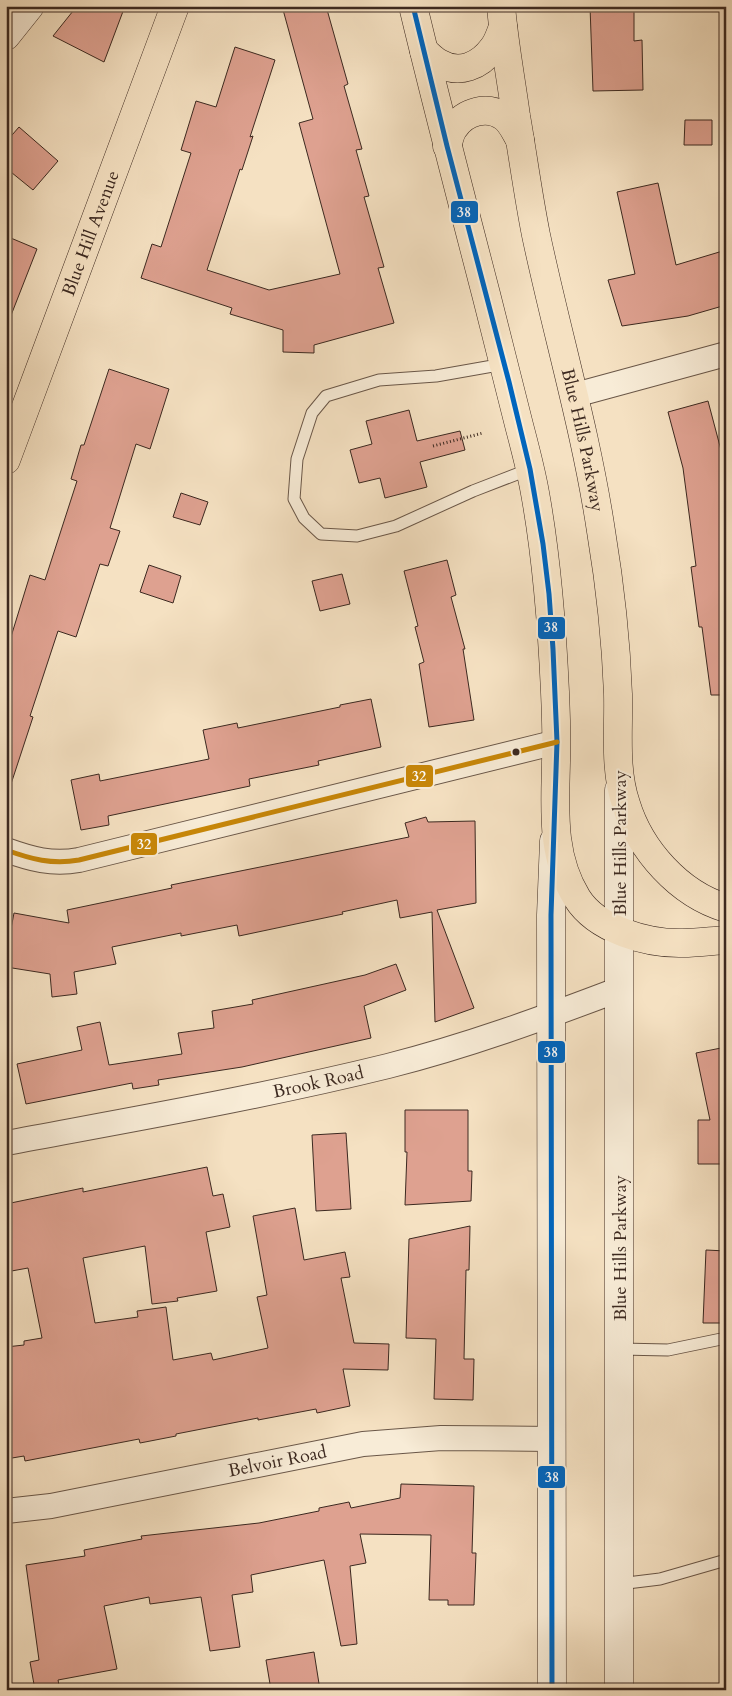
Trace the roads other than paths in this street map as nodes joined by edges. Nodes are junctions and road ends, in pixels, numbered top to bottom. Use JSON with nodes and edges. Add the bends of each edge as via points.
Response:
{"nodes":[{"id":1,"x":30,"y":6,"type":"edge"},
{"id":2,"x":175,"y":6,"type":"edge"},
{"id":3,"x":413,"y":6,"type":"edge"},
{"id":4,"x":502,"y":17,"type":"edge"},
{"id":5,"x":6,"y":36,"type":"edge"},
{"id":6,"x":424,"y":50,"type":"junction"},
{"id":7,"x":520,"y":141,"type":"junction"},
{"id":8,"x":447,"y":146,"type":"junction"},
{"id":9,"x":726,"y":354,"type":"edge"},
{"id":10,"x":504,"y":364,"type":"junction"},
{"id":11,"x":574,"y":395,"type":"junction"},
{"id":12,"x":6,"y":460,"type":"edge"},
{"id":13,"x":530,"y":469,"type":"junction"},
{"id":14,"x":556,"y":742,"type":"junction"},
{"id":15,"x":619,"y":781,"type":"junction"},
{"id":16,"x":554,"y":817,"type":"junction"},
{"id":17,"x":6,"y":850,"type":"edge"},
{"id":18,"x":726,"y":908,"type":"edge"},
{"id":19,"x":620,"y":931,"type":"junction"},
{"id":20,"x":726,"y":940,"type":"edge"},
{"id":21,"x":620,"y":988,"type":"junction"},
{"id":22,"x":552,"y":1015,"type":"junction"},
{"id":23,"x":6,"y":1143,"type":"edge"},
{"id":24,"x":726,"y":1338,"type":"edge"},
{"id":25,"x":620,"y":1349,"type":"junction"},
{"id":26,"x":552,"y":1439,"type":"junction"},
{"id":27,"x":6,"y":1511,"type":"edge"},
{"id":28,"x":726,"y":1560,"type":"edge"},
{"id":29,"x":619,"y":1584,"type":"junction"},
{"id":30,"x":552,"y":1690,"type":"edge"},
{"id":31,"x":619,"y":1690,"type":"edge"}],
"edges":[{"from":1,"to":5,"type":"main road"},
{"from":2,"to":12,"type":"main road","name":"Blue Hill Avenue"},
{"from":3,"to":6,"type":"main road"},
{"from":4,"to":6,"type":"main road","via":[[494,47],[482,61],[468,68],[455,69],[439,63]]},
{"from":4,"to":7,"type":"main road","name":"Blue Hills Parkway"},
{"from":6,"to":8,"type":"main road"},
{"from":7,"to":8,"type":"main road","via":[[512,124],[504,117],[484,110],[466,116],[453,128]]},
{"from":7,"to":11,"type":"main road","name":"Blue Hills Parkway","via":[[536,235]]},
{"from":8,"to":10,"type":"main road"},
{"from":9,"to":11,"type":"street"},
{"from":10,"to":13,"type":"main road"},
{"from":10,"to":13,"type":"lane","via":[[436,376],[379,380],[326,396],[312,413],[297,459],[294,499],[304,518],[321,534],[356,536],[396,526]]},
{"from":11,"to":15,"type":"main road","name":"Blue Hills Parkway","via":[[593,481],[609,588],[618,693]]},
{"from":13,"to":14,"type":"main road","via":[[549,594]]},
{"from":14,"to":16,"type":"main road"},
{"from":14,"to":17,"type":"street","via":[[78,860],[41,861]]},
{"from":15,"to":18,"type":"main road","via":[[632,821],[654,857],[700,897]]},
{"from":15,"to":19,"type":"main road","name":"Blue Hills Parkway"},
{"from":16,"to":19,"type":"main road","via":[[559,856],[579,902],[604,924]]},
{"from":16,"to":22,"type":"main road"},
{"from":19,"to":20,"type":"main road","via":[[680,944]]},
{"from":19,"to":21,"type":"main road","name":"Blue Hills Parkway"},
{"from":21,"to":22,"type":"street","name":"Brook Road"},
{"from":21,"to":25,"type":"main road","name":"Blue Hills Parkway"},
{"from":22,"to":23,"type":"street","name":"Brook Road","via":[[388,1066],[253,1096]]},
{"from":22,"to":26,"type":"main road"},
{"from":24,"to":25,"type":"lane","via":[[668,1350]]},
{"from":25,"to":29,"type":"main road","name":"Blue Hills Parkway"},
{"from":26,"to":27,"type":"street","name":"Belvoir Road","via":[[441,1438],[363,1444],[51,1506]]},
{"from":26,"to":30,"type":"main road"},
{"from":28,"to":29,"type":"lane","via":[[660,1579]]},
{"from":29,"to":31,"type":"main road","name":"Blue Hills Parkway"}]}
